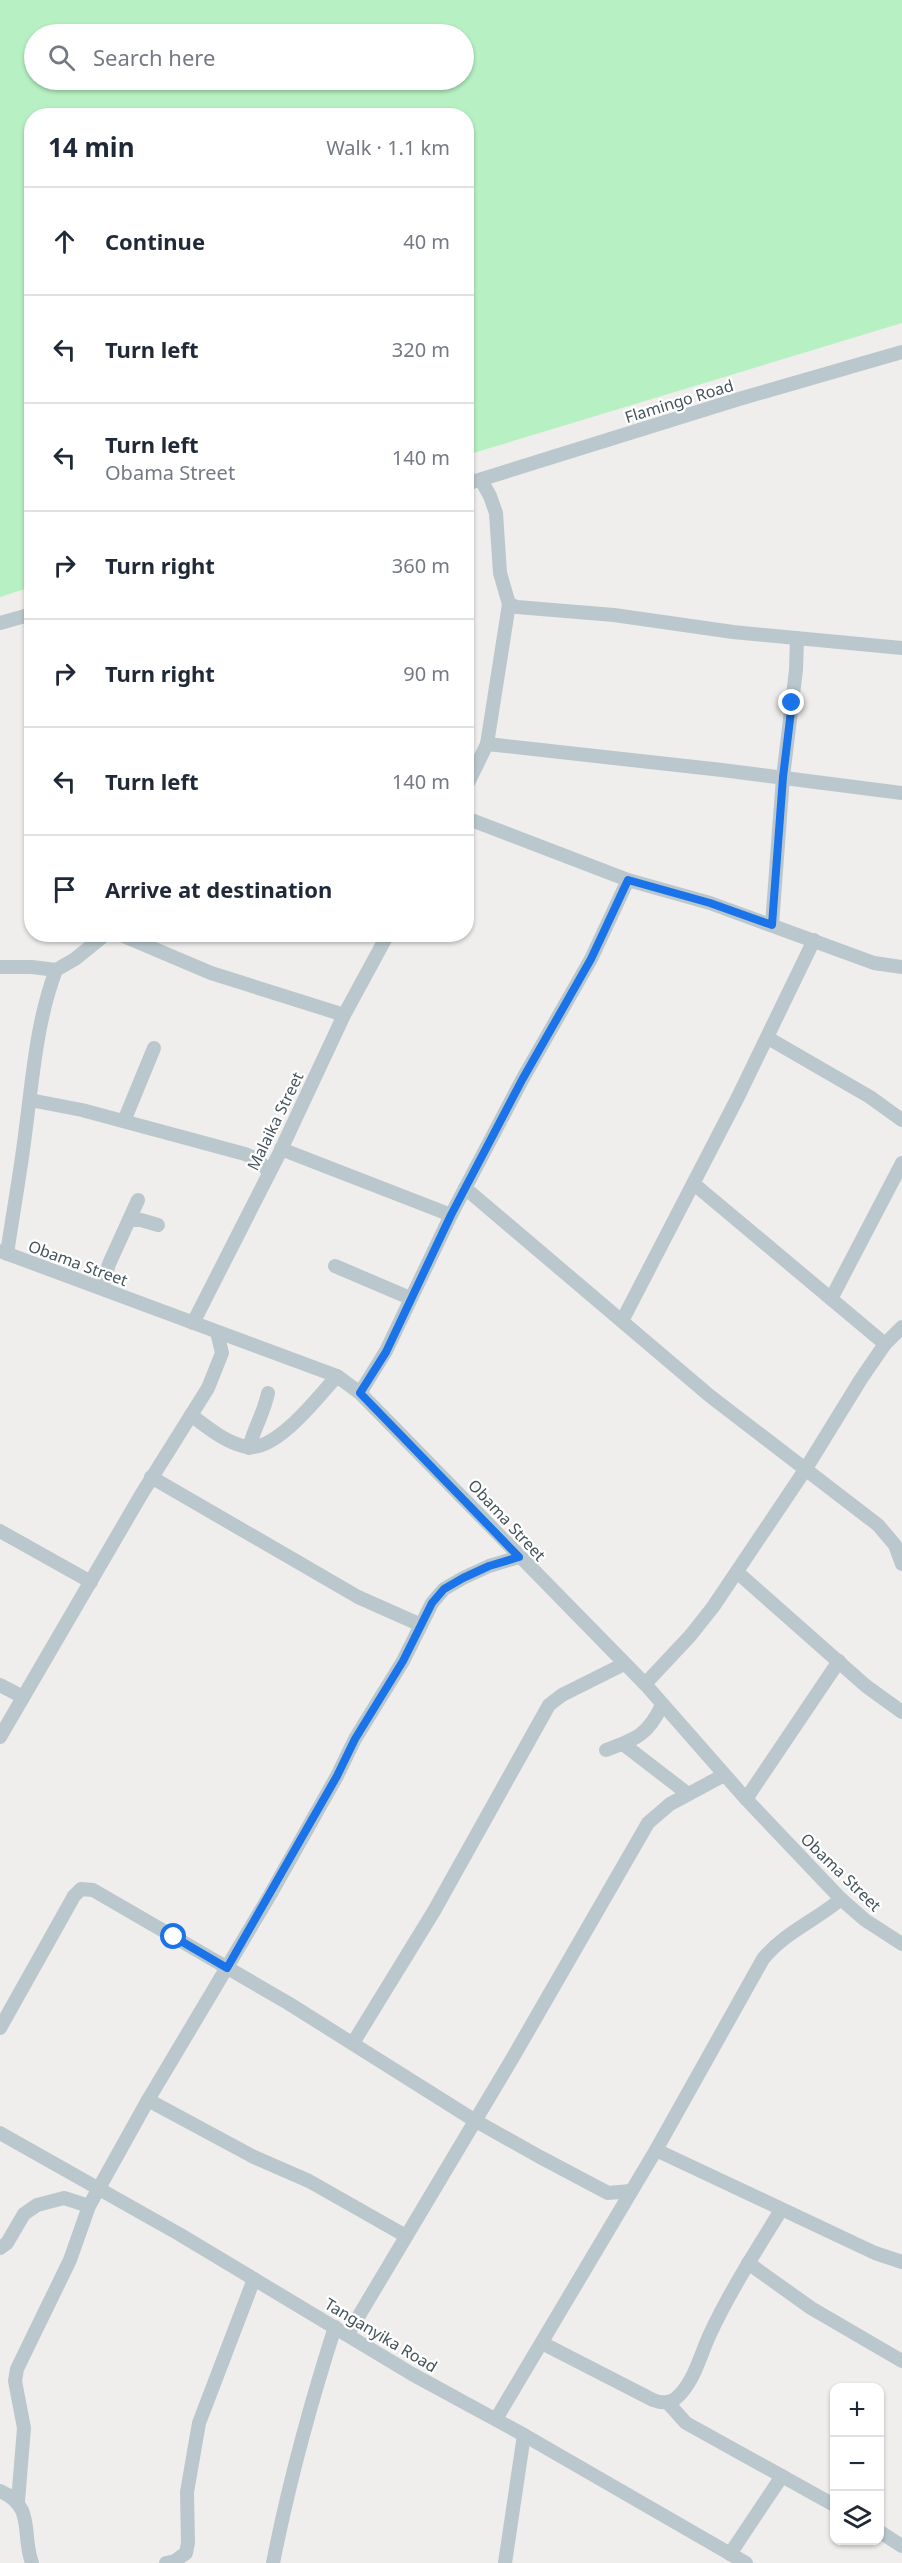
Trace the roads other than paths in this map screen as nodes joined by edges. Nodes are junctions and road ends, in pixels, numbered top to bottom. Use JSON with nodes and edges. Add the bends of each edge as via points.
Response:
{"nodes":[{"id":1,"x":902,"y":352,"type":"edge"},
{"id":2,"x":481,"y":480,"type":"junction"},
{"id":3,"x":474,"y":482,"type":"edge"},
{"id":4,"x":509,"y":604,"type":"junction"},
{"id":5,"x":24,"y":616,"type":"edge"},
{"id":6,"x":0,"y":623,"type":"edge"},
{"id":7,"x":797,"y":638,"type":"junction"},
{"id":8,"x":902,"y":648,"type":"edge"},
{"id":9,"x":488,"y":744,"type":"junction"},
{"id":10,"x":474,"y":771,"type":"edge"},
{"id":11,"x":783,"y":777,"type":"junction"},
{"id":12,"x":902,"y":793,"type":"edge"},
{"id":13,"x":474,"y":821,"type":"edge"},
{"id":14,"x":628,"y":880,"type":"junction"},
{"id":15,"x":772,"y":925,"type":"junction"},
{"id":16,"x":814,"y":940,"type":"junction"},
{"id":17,"x":96,"y":942,"type":"edge"},
{"id":18,"x":138,"y":942,"type":"edge"},
{"id":19,"x":384,"y":942,"type":"edge"},
{"id":20,"x":0,"y":967,"type":"edge"},
{"id":21,"x":902,"y":967,"type":"edge"},
{"id":22,"x":56,"y":970,"type":"junction"},
{"id":23,"x":344,"y":1015,"type":"junction"},
{"id":24,"x":768,"y":1038,"type":"junction"},
{"id":25,"x":154,"y":1048,"type":"dead end"},
{"id":26,"x":30,"y":1100,"type":"junction"},
{"id":27,"x":902,"y":1120,"type":"edge"},
{"id":28,"x":124,"y":1121,"type":"junction"},
{"id":29,"x":279,"y":1153,"type":"junction"},
{"id":30,"x":257,"y":1159,"type":"junction"},
{"id":31,"x":902,"y":1163,"type":"edge"},
{"id":32,"x":269,"y":1172,"type":"junction"},
{"id":33,"x":694,"y":1184,"type":"junction"},
{"id":34,"x":465,"y":1188,"type":"junction"},
{"id":35,"x":138,"y":1200,"type":"dead end"},
{"id":36,"x":451,"y":1215,"type":"junction"},
{"id":37,"x":129,"y":1220,"type":"junction"},
{"id":38,"x":158,"y":1225,"type":"dead end"},
{"id":39,"x":4,"y":1252,"type":"edge"},
{"id":40,"x":335,"y":1266,"type":"dead end"},
{"id":41,"x":102,"y":1288,"type":"junction"},
{"id":42,"x":410,"y":1298,"type":"junction"},
{"id":43,"x":831,"y":1299,"type":"junction"},
{"id":44,"x":622,"y":1321,"type":"junction"},
{"id":45,"x":193,"y":1323,"type":"junction"},
{"id":46,"x":902,"y":1327,"type":"edge"},
{"id":47,"x":217,"y":1332,"type":"junction"},
{"id":48,"x":241,"y":1341,"type":"junction"},
{"id":49,"x":885,"y":1344,"type":"junction"},
{"id":50,"x":222,"y":1353,"type":"junction"},
{"id":51,"x":337,"y":1376,"type":"junction"},
{"id":52,"x":268,"y":1393,"type":"dead end"},
{"id":53,"x":360,"y":1393,"type":"junction"},
{"id":54,"x":191,"y":1415,"type":"junction"},
{"id":55,"x":249,"y":1448,"type":"junction"},
{"id":56,"x":805,"y":1470,"type":"junction"},
{"id":57,"x":151,"y":1477,"type":"junction"},
{"id":58,"x":0,"y":1532,"type":"edge"},
{"id":59,"x":519,"y":1557,"type":"junction"},
{"id":60,"x":902,"y":1563,"type":"edge"},
{"id":61,"x":737,"y":1572,"type":"junction"},
{"id":62,"x":91,"y":1582,"type":"junction"},
{"id":63,"x":421,"y":1625,"type":"junction"},
{"id":64,"x":840,"y":1661,"type":"junction"},
{"id":65,"x":624,"y":1664,"type":"junction"},
{"id":66,"x":645,"y":1684,"type":"junction"},
{"id":67,"x":0,"y":1685,"type":"edge"},
{"id":68,"x":23,"y":1697,"type":"junction"},
{"id":69,"x":662,"y":1705,"type":"junction"},
{"id":70,"x":902,"y":1712,"type":"edge"},
{"id":71,"x":0,"y":1737,"type":"edge"},
{"id":72,"x":623,"y":1744,"type":"junction"},
{"id":73,"x":606,"y":1750,"type":"dead end"},
{"id":74,"x":724,"y":1775,"type":"junction"},
{"id":75,"x":688,"y":1794,"type":"junction"},
{"id":76,"x":746,"y":1799,"type":"junction"},
{"id":77,"x":841,"y":1899,"type":"junction"},
{"id":78,"x":902,"y":1944,"type":"edge"},
{"id":79,"x":227,"y":1968,"type":"junction"},
{"id":80,"x":0,"y":2028,"type":"edge"},
{"id":81,"x":353,"y":2043,"type":"junction"},
{"id":82,"x":148,"y":2100,"type":"junction"},
{"id":83,"x":474,"y":2120,"type":"junction"},
{"id":84,"x":0,"y":2133,"type":"edge"},
{"id":85,"x":656,"y":2150,"type":"junction"},
{"id":86,"x":99,"y":2189,"type":"junction"},
{"id":87,"x":630,"y":2190,"type":"junction"},
{"id":88,"x":89,"y":2206,"type":"junction"},
{"id":89,"x":781,"y":2210,"type":"junction"},
{"id":90,"x":406,"y":2236,"type":"junction"},
{"id":91,"x":0,"y":2248,"type":"edge"},
{"id":92,"x":902,"y":2262,"type":"edge"},
{"id":93,"x":748,"y":2263,"type":"junction"},
{"id":94,"x":254,"y":2279,"type":"junction"},
{"id":95,"x":335,"y":2326,"type":"junction"},
{"id":96,"x":348,"y":2334,"type":"junction"},
{"id":97,"x":543,"y":2343,"type":"junction"},
{"id":98,"x":902,"y":2361,"type":"edge"},
{"id":99,"x":668,"y":2403,"type":"junction"},
{"id":100,"x":496,"y":2419,"type":"junction"},
{"id":101,"x":524,"y":2435,"type":"junction"},
{"id":102,"x":782,"y":2476,"type":"junction"},
{"id":103,"x":0,"y":2491,"type":"edge"},
{"id":104,"x":18,"y":2501,"type":"junction"},
{"id":105,"x":830,"y":2503,"type":"edge"},
{"id":106,"x":884,"y":2535,"type":"edge"},
{"id":107,"x":902,"y":2546,"type":"edge"},
{"id":108,"x":730,"y":2554,"type":"junction"},
{"id":109,"x":32,"y":2563,"type":"edge"},
{"id":110,"x":166,"y":2563,"type":"edge"},
{"id":111,"x":273,"y":2563,"type":"edge"},
{"id":112,"x":505,"y":2563,"type":"edge"},
{"id":113,"x":746,"y":2563,"type":"edge"}],
"edges":[{"from":1,"to":2,"type":"street","name":"Flamingo Road"},
{"from":2,"to":3,"type":"street","name":"Flamingo Road"},
{"from":2,"to":4,"type":"street","via":[[496,513],[500,573]]},
{"from":4,"to":7,"type":"street"},
{"from":4,"to":9,"type":"street"},
{"from":5,"to":6,"type":"street"},
{"from":7,"to":8,"type":"street"},
{"from":7,"to":11,"type":"street"},
{"from":9,"to":10,"type":"street"},
{"from":9,"to":11,"type":"street"},
{"from":11,"to":12,"type":"street"},
{"from":11,"to":15,"type":"street"},
{"from":13,"to":14,"type":"street"},
{"from":14,"to":15,"type":"street"},
{"from":14,"to":34,"type":"street","via":[[591,959]]},
{"from":15,"to":16,"type":"street"},
{"from":16,"to":21,"type":"street","via":[[874,963]]},
{"from":16,"to":24,"type":"street"},
{"from":17,"to":22,"type":"street"},
{"from":18,"to":23,"type":"street","via":[[211,973]]},
{"from":19,"to":23,"type":"street","name":"Malaika Street"},
{"from":20,"to":22,"type":"street"},
{"from":22,"to":26,"type":"street","via":[[32,1070]]},
{"from":23,"to":29,"type":"street","name":"Malaika Street"},
{"from":24,"to":27,"type":"street"},
{"from":24,"to":33,"type":"street"},
{"from":25,"to":28,"type":"street"},
{"from":26,"to":28,"type":"street"},
{"from":26,"to":39,"type":"street"},
{"from":28,"to":30,"type":"street"},
{"from":29,"to":30,"type":"street"},
{"from":29,"to":32,"type":"street","name":"Malaika Street"},
{"from":29,"to":36,"type":"street"},
{"from":30,"to":32,"type":"street"},
{"from":31,"to":43,"type":"street"},
{"from":32,"to":45,"type":"street","name":"Malaika Street"},
{"from":33,"to":43,"type":"street"},
{"from":33,"to":44,"type":"street"},
{"from":34,"to":36,"type":"street"},
{"from":34,"to":44,"type":"street"},
{"from":35,"to":37,"type":"street"},
{"from":36,"to":42,"type":"street"},
{"from":37,"to":38,"type":"street"},
{"from":37,"to":41,"type":"street"},
{"from":39,"to":41,"type":"street","name":"Obama Street"},
{"from":40,"to":42,"type":"street"},
{"from":41,"to":45,"type":"street","name":"Obama Street"},
{"from":42,"to":53,"type":"street","via":[[386,1352]]},
{"from":43,"to":49,"type":"street"},
{"from":44,"to":56,"type":"street"},
{"from":45,"to":47,"type":"street","name":"Obama Street"},
{"from":46,"to":49,"type":"street"},
{"from":47,"to":48,"type":"street","name":"Obama Street"},
{"from":47,"to":50,"type":"street"},
{"from":48,"to":50,"type":"street"},
{"from":48,"to":51,"type":"street","name":"Obama Street"},
{"from":49,"to":56,"type":"street"},
{"from":50,"to":54,"type":"street"},
{"from":51,"to":53,"type":"street","name":"Obama Street"},
{"from":51,"to":55,"type":"street","via":[[297,1422],[268,1442]]},
{"from":52,"to":55,"type":"street"},
{"from":53,"to":59,"type":"street","name":"Obama Street"},
{"from":54,"to":55,"type":"street","via":[[229,1441]]},
{"from":54,"to":57,"type":"street"},
{"from":56,"to":60,"type":"street","via":[[878,1525],[895,1545]]},
{"from":56,"to":61,"type":"street"},
{"from":57,"to":62,"type":"street"},
{"from":57,"to":63,"type":"street","via":[[358,1597]]},
{"from":58,"to":62,"type":"street"},
{"from":59,"to":63,"type":"street","via":[[489,1566],[444,1589]]},
{"from":59,"to":65,"type":"street","name":"Obama Street"},
{"from":61,"to":64,"type":"street"},
{"from":61,"to":66,"type":"street","via":[[690,1636]]},
{"from":62,"to":68,"type":"street"},
{"from":63,"to":79,"type":"street"},
{"from":64,"to":70,"type":"street"},
{"from":64,"to":76,"type":"street"},
{"from":65,"to":66,"type":"street","name":"Obama Street"},
{"from":65,"to":81,"type":"street","via":[[549,1705],[429,1919]]},
{"from":66,"to":69,"type":"street","name":"Obama Street"},
{"from":67,"to":68,"type":"street"},
{"from":68,"to":71,"type":"street"},
{"from":69,"to":72,"type":"street","via":[[645,1732]]},
{"from":69,"to":74,"type":"street","name":"Obama Street"},
{"from":72,"to":73,"type":"street"},
{"from":72,"to":75,"type":"street"},
{"from":74,"to":75,"type":"street"},
{"from":74,"to":76,"type":"street","name":"Obama Street"},
{"from":75,"to":83,"type":"street","via":[[658,1812],[648,1823]]},
{"from":76,"to":77,"type":"street","name":"Obama Street"},
{"from":77,"to":78,"type":"street","name":"Obama Street"},
{"from":77,"to":85,"type":"street","via":[[776,1942],[763,1959]]},
{"from":79,"to":80,"type":"street","via":[[93,1890],[81,1889]]},
{"from":79,"to":81,"type":"street"},
{"from":79,"to":82,"type":"street"},
{"from":81,"to":83,"type":"street"},
{"from":82,"to":86,"type":"street"},
{"from":82,"to":90,"type":"street","via":[[254,2157],[309,2181]]},
{"from":83,"to":87,"type":"street","via":[[608,2193]]},
{"from":83,"to":90,"type":"street"},
{"from":84,"to":86,"type":"street","name":"Tanganyika Road"},
{"from":85,"to":87,"type":"street"},
{"from":85,"to":89,"type":"street"},
{"from":86,"to":88,"type":"street"},
{"from":86,"to":94,"type":"street","name":"Tanganyika Road"},
{"from":87,"to":97,"type":"street"},
{"from":88,"to":91,"type":"street","via":[[64,2198],[37,2205],[24,2214]]},
{"from":88,"to":104,"type":"street","via":[[70,2260],[17,2369],[15,2381],[24,2428]]},
{"from":89,"to":92,"type":"street"},
{"from":89,"to":93,"type":"street"},
{"from":90,"to":96,"type":"street"},
{"from":93,"to":98,"type":"street","via":[[811,2308]]},
{"from":93,"to":99,"type":"street","via":[[693,2375]]},
{"from":94,"to":95,"type":"street","name":"Tanganyika Road"},
{"from":94,"to":110,"type":"street","via":[[199,2423],[188,2492],[186,2553]]},
{"from":95,"to":96,"type":"street","name":"Tanganyika Road"},
{"from":95,"to":111,"type":"street","via":[[305,2422]]},
{"from":96,"to":100,"type":"street","name":"Tanganyika Road"},
{"from":97,"to":99,"type":"street","via":[[637,2392]]},
{"from":97,"to":100,"type":"street"},
{"from":99,"to":102,"type":"street","via":[[686,2422]]},
{"from":100,"to":101,"type":"street","name":"Tanganyika Road"},
{"from":101,"to":108,"type":"street","name":"Tanganyika Road"},
{"from":101,"to":112,"type":"street"},
{"from":102,"to":105,"type":"street"},
{"from":102,"to":108,"type":"street"},
{"from":103,"to":104,"type":"street"},
{"from":104,"to":109,"type":"street"},
{"from":106,"to":107,"type":"street"},
{"from":108,"to":113,"type":"street","name":"Tanganyika Road"}]}
